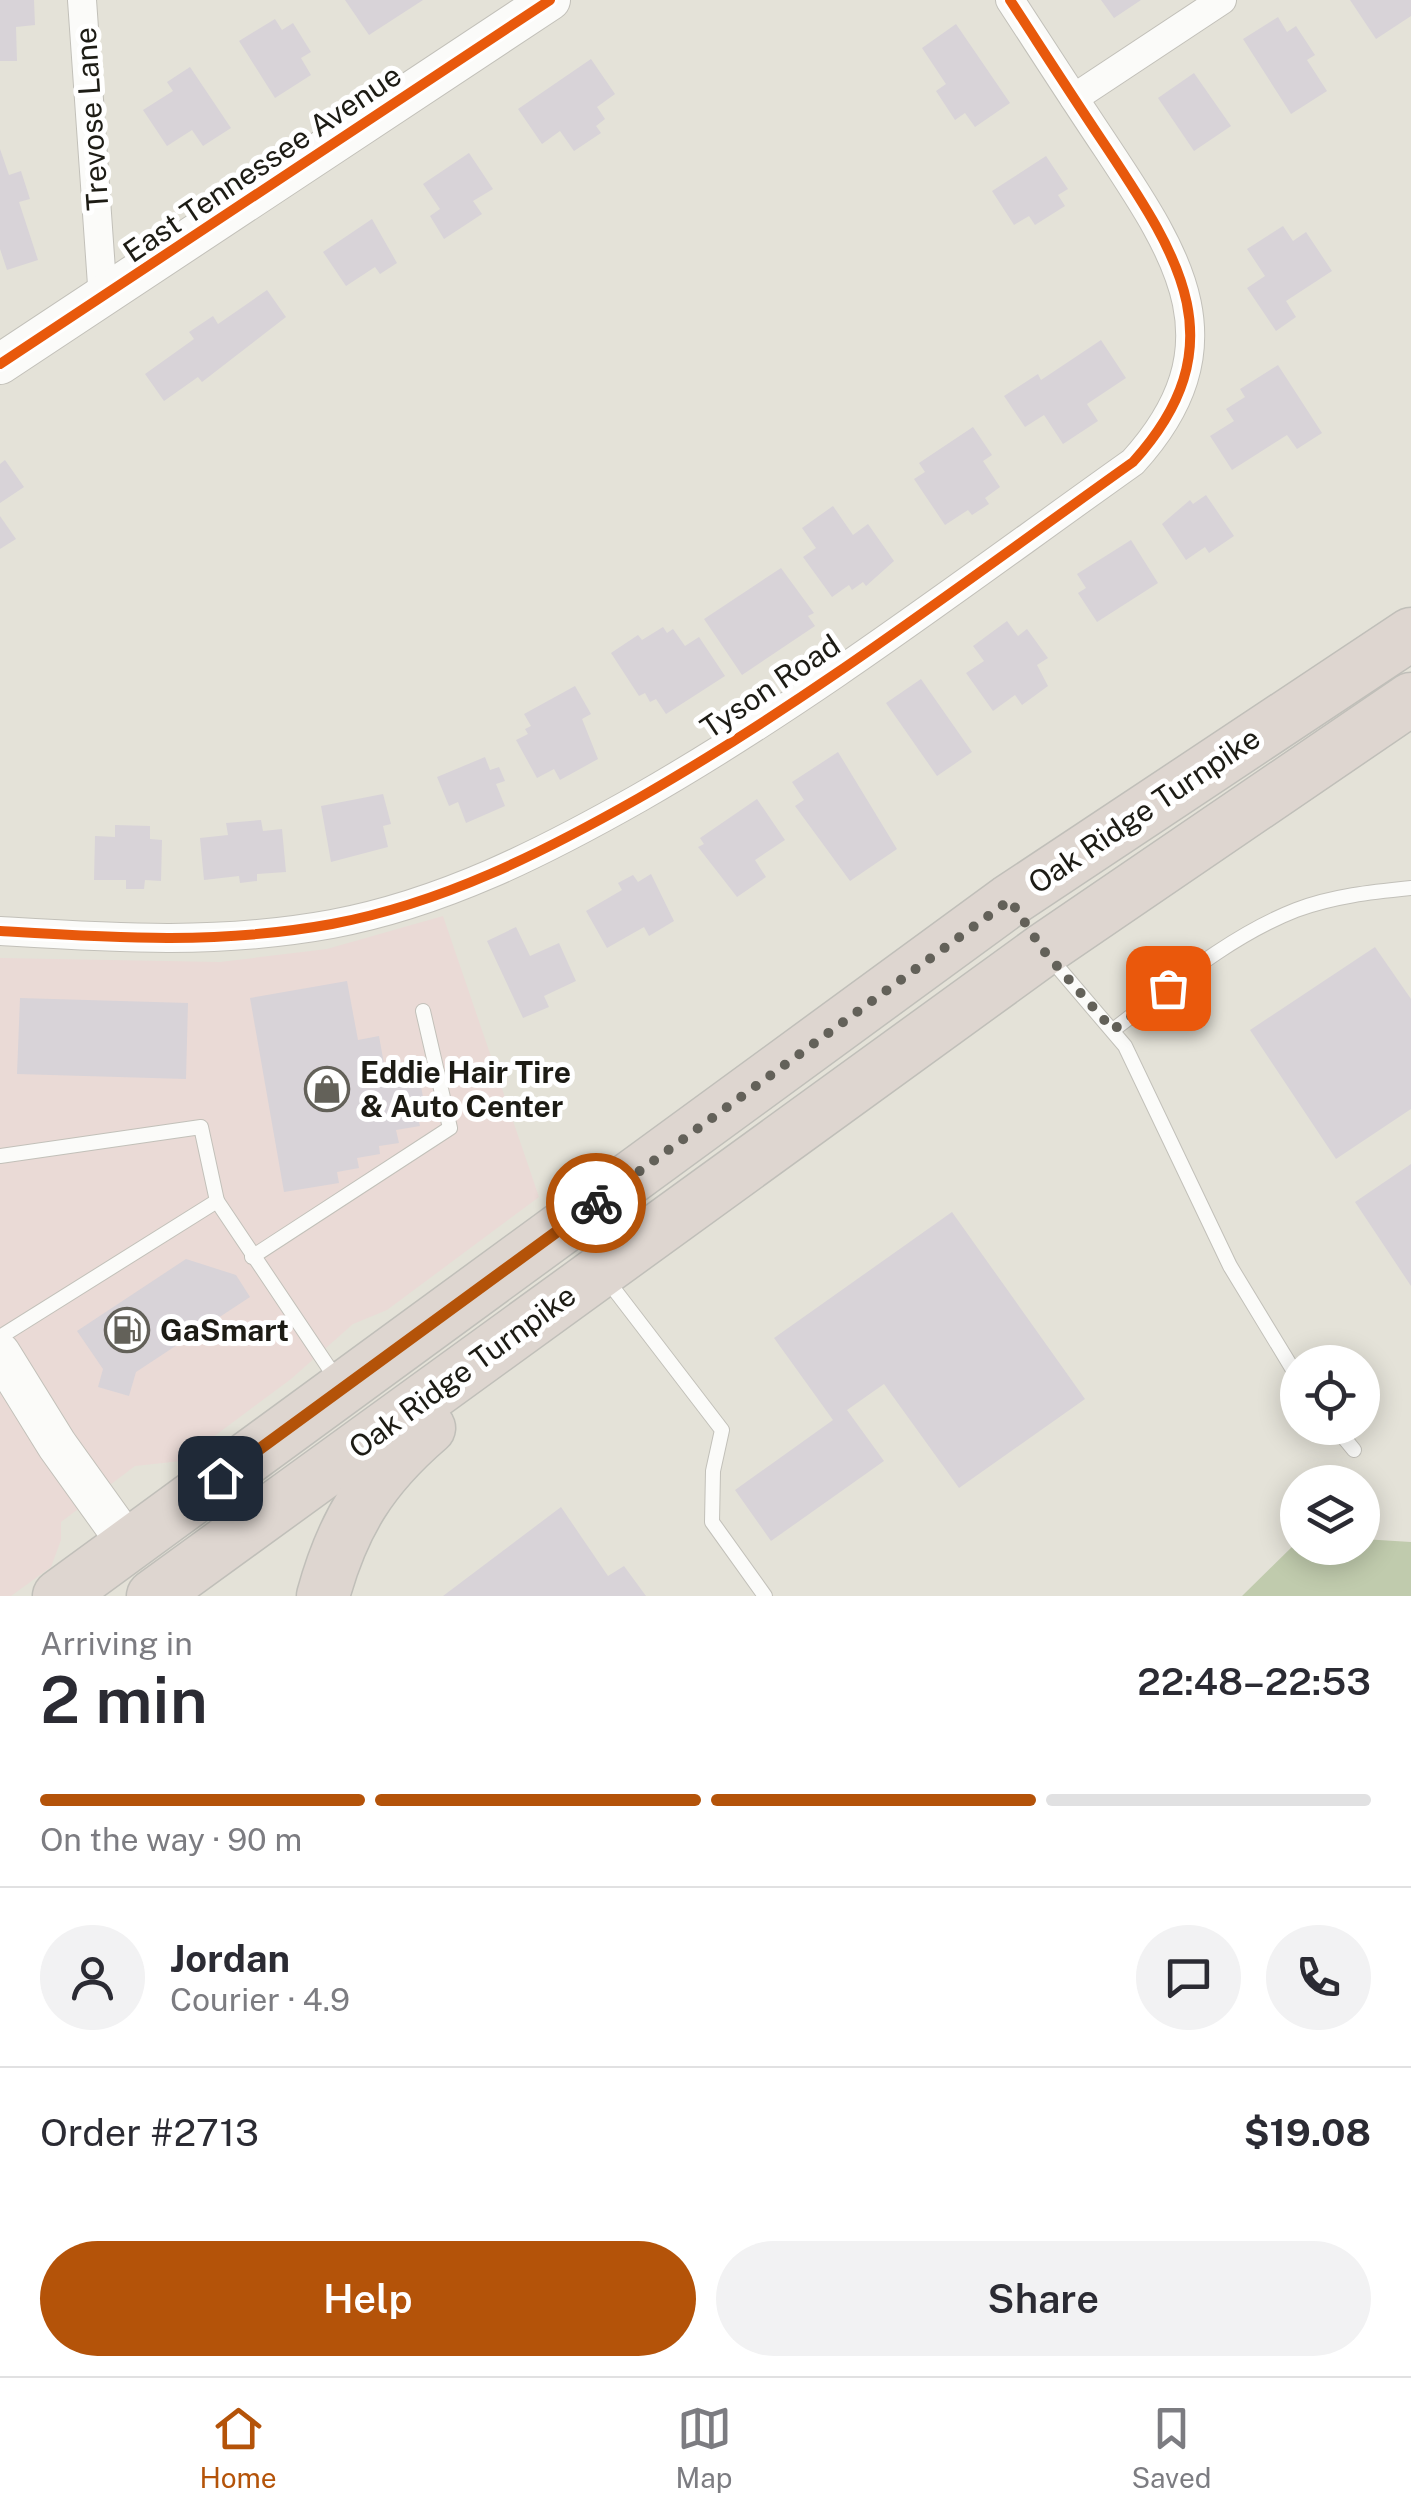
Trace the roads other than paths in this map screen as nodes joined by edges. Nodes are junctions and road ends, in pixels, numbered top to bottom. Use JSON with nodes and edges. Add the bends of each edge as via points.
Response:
{"nodes":[{"id":1,"x":82,"y":0,"type":"edge"},
{"id":2,"x":550,"y":0,"type":"edge"},
{"id":3,"x":1010,"y":0,"type":"edge"},
{"id":4,"x":1222,"y":0,"type":"edge"},
{"id":5,"x":1074,"y":98,"type":"junction"},
{"id":6,"x":103,"y":299,"type":"junction"},
{"id":7,"x":0,"y":364,"type":"edge"},
{"id":8,"x":1411,"y":634,"type":"edge"},
{"id":9,"x":1411,"y":699,"type":"edge"},
{"id":10,"x":1411,"y":888,"type":"edge"},
{"id":11,"x":1010,"y":900,"type":"junction"},
{"id":12,"x":0,"y":931,"type":"edge"},
{"id":13,"x":1043,"y":950,"type":"junction"},
{"id":14,"x":423,"y":1011,"type":"dead end"},
{"id":15,"x":1113,"y":1030,"type":"junction"},
{"id":16,"x":0,"y":1156,"type":"edge"},
{"id":17,"x":217,"y":1201,"type":"junction"},
{"id":18,"x":566,"y":1225,"type":"junction"},
{"id":19,"x":252,"y":1256,"type":"junction"},
{"id":20,"x":600,"y":1271,"type":"junction"},
{"id":21,"x":546,"y":1309,"type":"junction"},
{"id":22,"x":0,"y":1337,"type":"edge"},
{"id":23,"x":1280,"y":1348,"type":"edge"},
{"id":24,"x":0,"y":1353,"type":"edge"},
{"id":25,"x":342,"y":1388,"type":"junction"},
{"id":26,"x":1350,"y":1445,"type":"edge"},
{"id":27,"x":1354,"y":1450,"type":"dead end"},
{"id":28,"x":128,"y":1544,"type":"junction"},
{"id":29,"x":161,"y":1594,"type":"edge"},
{"id":30,"x":58,"y":1596,"type":"edge"},
{"id":31,"x":323,"y":1596,"type":"edge"},
{"id":32,"x":765,"y":1596,"type":"edge"}],
"edges":[{"from":1,"to":6,"type":"street","name":"Trevose Lane"},
{"from":2,"to":6,"type":"street","name":"East Tennessee Avenue"},
{"from":3,"to":5,"type":"street","name":"Tyson Road"},
{"from":4,"to":5,"type":"street"},
{"from":5,"to":12,"type":"street","name":"Tyson Road","via":[[1161,230],[1184,281],[1191,329],[1179,397],[1164,428],[1134,462],[712,756],[578,833],[453,891],[336,923],[175,942]]},
{"from":6,"to":7,"type":"street","name":"East Tennessee Avenue"},
{"from":8,"to":11,"type":"highway","name":"Oak Ridge Turnpike"},
{"from":9,"to":13,"type":"highway","name":"Oak Ridge Turnpike"},
{"from":10,"to":15,"type":"lane","via":[[1294,910],[1195,968]]},
{"from":11,"to":13,"type":"highway"},
{"from":11,"to":18,"type":"highway","name":"Oak Ridge Turnpike"},
{"from":13,"to":15,"type":"lane"},
{"from":13,"to":20,"type":"highway","name":"Oak Ridge Turnpike"},
{"from":14,"to":19,"type":"lane","via":[[450,1128]]},
{"from":15,"to":23,"type":"lane","via":[[1148,1087],[1230,1266]]},
{"from":16,"to":17,"type":"lane","via":[[201,1127]]},
{"from":17,"to":19,"type":"lane"},
{"from":17,"to":22,"type":"lane"},
{"from":18,"to":20,"type":"highway"},
{"from":18,"to":25,"type":"highway","name":"Oak Ridge Turnpike"},
{"from":19,"to":25,"type":"lane"},
{"from":20,"to":21,"type":"highway","name":"Oak Ridge Turnpike"},
{"from":20,"to":32,"type":"lane","via":[[722,1430],[712,1522]]},
{"from":21,"to":29,"type":"highway","name":"Oak Ridge Turnpike"},
{"from":21,"to":31,"type":"highway","via":[[462,1400],[385,1466],[336,1551]]},
{"from":24,"to":28,"type":"street"},
{"from":25,"to":28,"type":"highway","name":"Oak Ridge Turnpike"},
{"from":26,"to":27,"type":"lane"},
{"from":28,"to":29,"type":"highway"},
{"from":28,"to":30,"type":"highway","name":"Oak Ridge Turnpike"}]}
